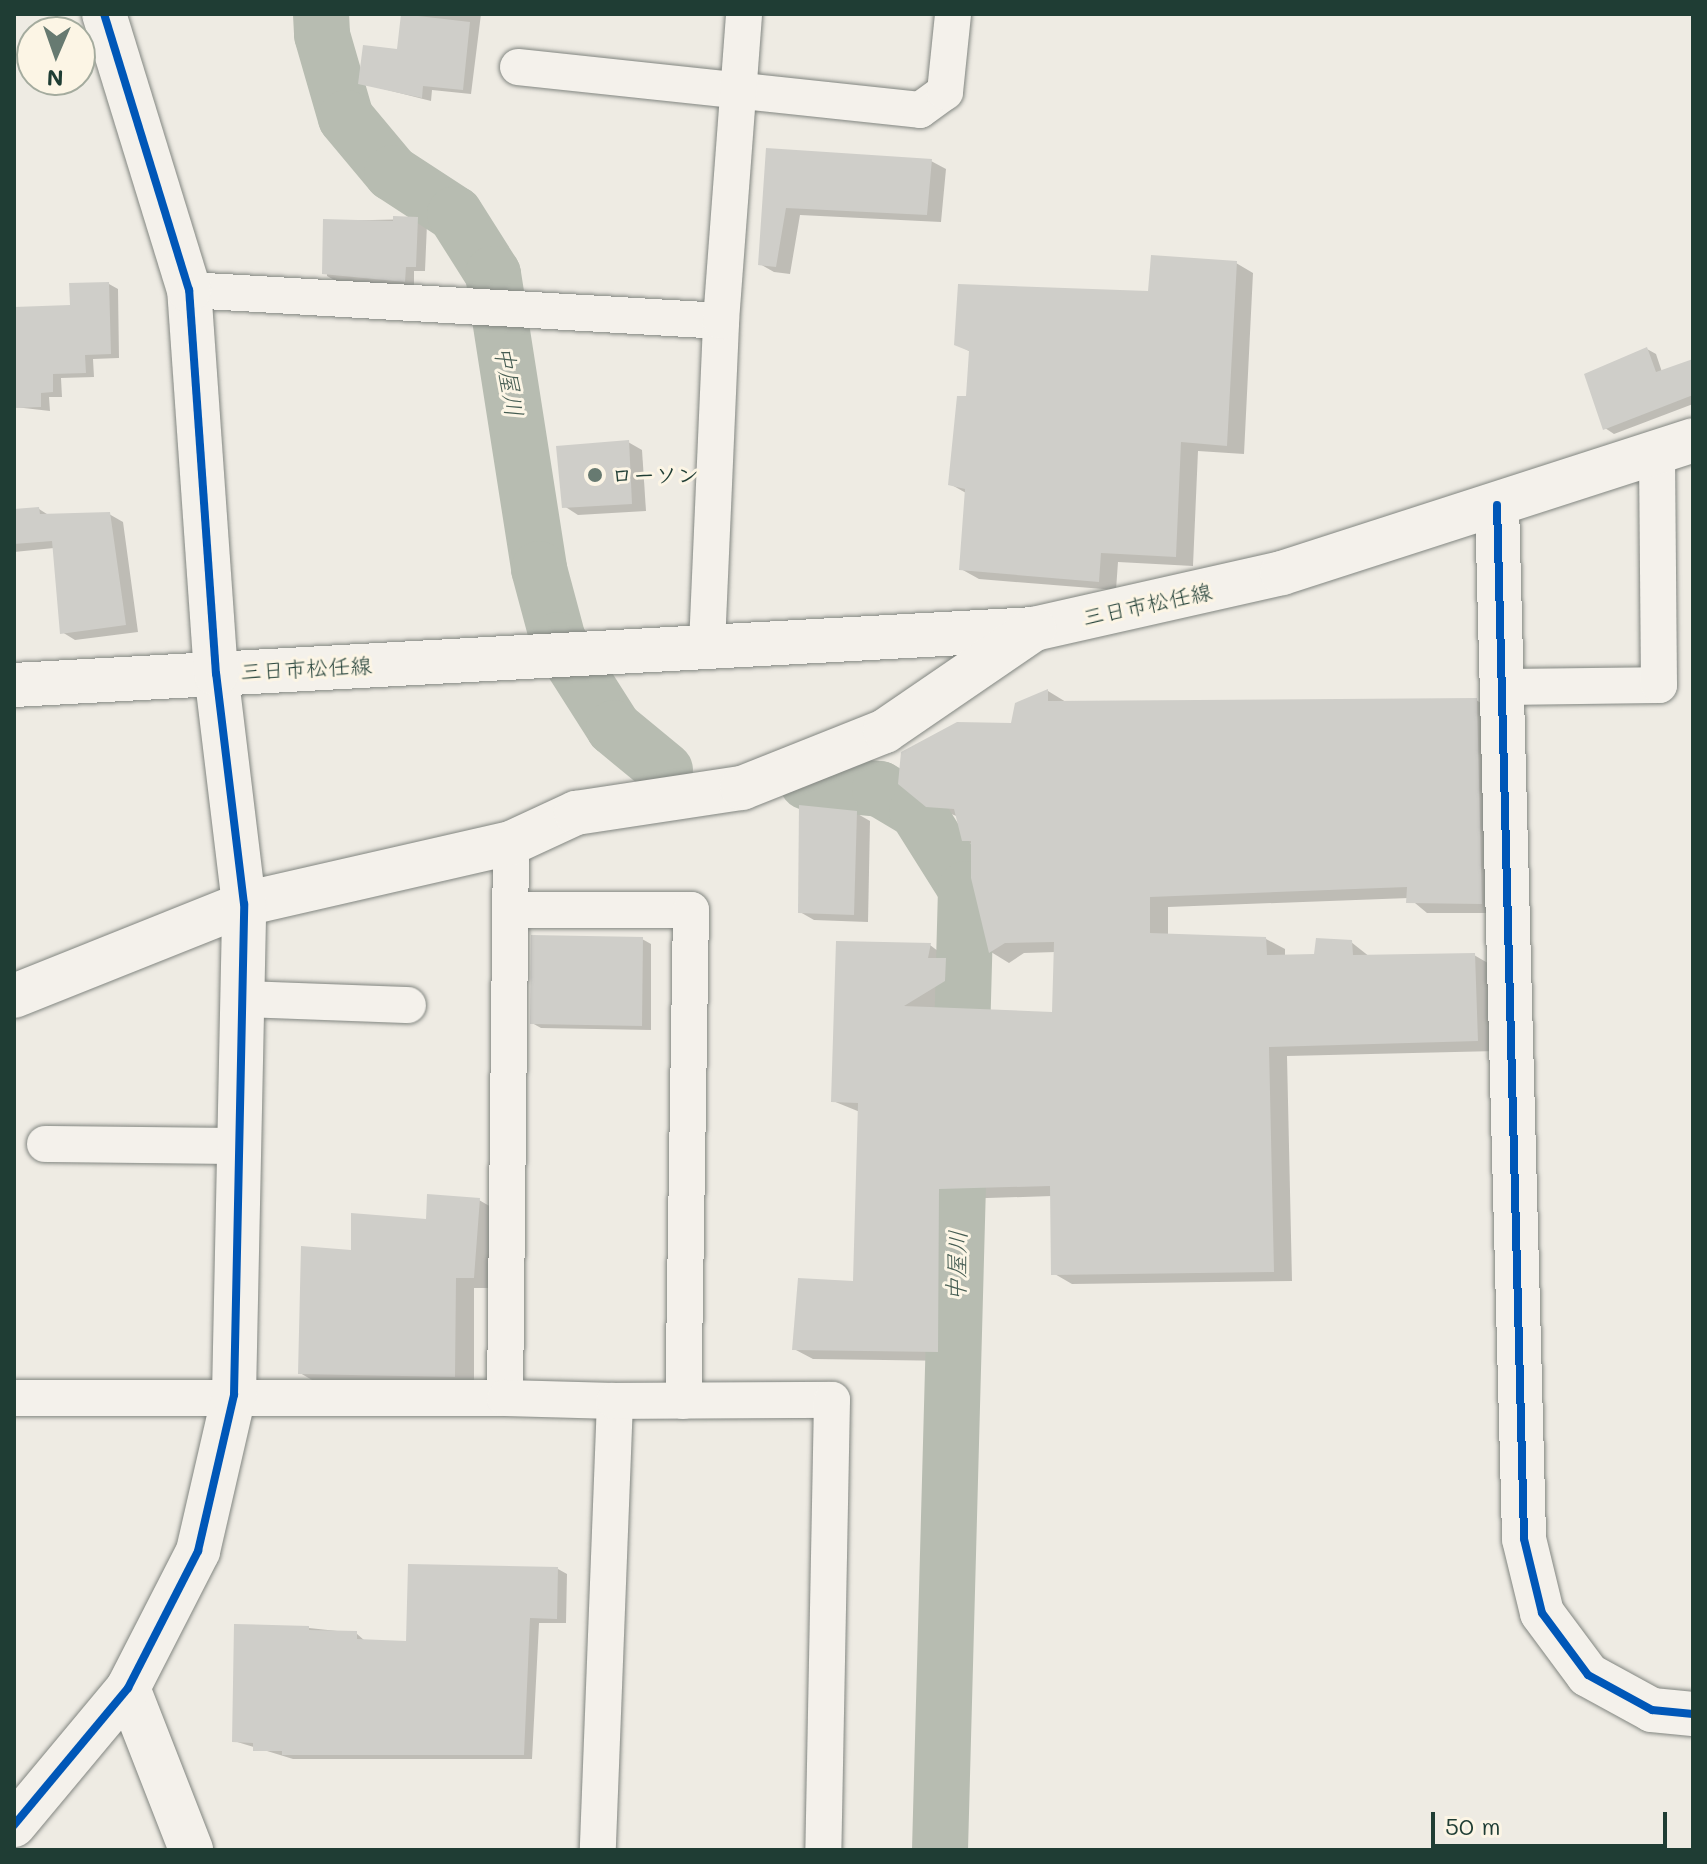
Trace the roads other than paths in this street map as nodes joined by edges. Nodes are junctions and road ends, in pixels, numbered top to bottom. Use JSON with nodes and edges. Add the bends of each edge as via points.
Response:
{"nodes":[{"id":1,"x":104,"y":14,"type":"edge"},
{"id":2,"x":744,"y":14,"type":"edge"},
{"id":3,"x":953,"y":14,"type":"edge"},
{"id":4,"x":518,"y":67,"type":"dead end"},
{"id":5,"x":736,"y":91,"type":"junction"},
{"id":6,"x":189,"y":290,"type":"junction"},
{"id":7,"x":721,"y":321,"type":"junction"},
{"id":8,"x":1675,"y":446,"type":"edge"},
{"id":9,"x":1497,"y":505,"type":"junction"},
{"id":10,"x":1034,"y":629,"type":"junction"},
{"id":11,"x":707,"y":645,"type":"junction"},
{"id":12,"x":216,"y":674,"type":"junction"},
{"id":13,"x":14,"y":685,"type":"edge"},
{"id":14,"x":1503,"y":687,"type":"junction"},
{"id":15,"x":511,"y":843,"type":"junction"},
{"id":16,"x":244,"y":904,"type":"junction"},
{"id":17,"x":510,"y":910,"type":"junction"},
{"id":18,"x":14,"y":996,"type":"edge"},
{"id":19,"x":242,"y":999,"type":"junction"},
{"id":20,"x":408,"y":1005,"type":"dead end"},
{"id":21,"x":45,"y":1144,"type":"dead end"},
{"id":22,"x":239,"y":1146,"type":"junction"},
{"id":23,"x":234,"y":1395,"type":"junction"},
{"id":24,"x":14,"y":1398,"type":"edge"},
{"id":25,"x":505,"y":1398,"type":"junction"},
{"id":26,"x":615,"y":1401,"type":"junction"},
{"id":27,"x":683,"y":1401,"type":"junction"},
{"id":28,"x":128,"y":1688,"type":"junction"},
{"id":29,"x":1693,"y":1714,"type":"edge"},
{"id":30,"x":14,"y":1825,"type":"edge"},
{"id":31,"x":191,"y":1850,"type":"edge"},
{"id":32,"x":598,"y":1850,"type":"edge"},
{"id":33,"x":823,"y":1850,"type":"edge"}],
"edges":[{"from":1,"to":6,"type":"street"},
{"from":2,"to":5,"type":"street"},
{"from":3,"to":5,"type":"street","via":[[945,92],[920,110]]},
{"from":4,"to":5,"type":"street"},
{"from":5,"to":7,"type":"street"},
{"from":6,"to":7,"type":"street"},
{"from":6,"to":12,"type":"street"},
{"from":7,"to":11,"type":"street"},
{"from":8,"to":9,"type":"street","name":"三日市松任線"},
{"from":8,"to":14,"type":"street","via":[[1659,685]]},
{"from":9,"to":10,"type":"street","name":"三日市松任線","via":[[1282,573]]},
{"from":9,"to":14,"type":"street"},
{"from":10,"to":11,"type":"street","name":"三日市松任線"},
{"from":10,"to":15,"type":"street","via":[[885,731],[742,788],[576,813]]},
{"from":11,"to":12,"type":"street","name":"三日市松任線"},
{"from":12,"to":13,"type":"street","name":"三日市松任線"},
{"from":12,"to":16,"type":"street"},
{"from":14,"to":29,"type":"street","via":[[1524,1539],[1542,1613],[1588,1675],[1652,1710]]},
{"from":15,"to":16,"type":"street"},
{"from":15,"to":17,"type":"street"},
{"from":16,"to":18,"type":"street"},
{"from":16,"to":19,"type":"street"},
{"from":17,"to":25,"type":"street"},
{"from":17,"to":27,"type":"street","via":[[691,910]]},
{"from":19,"to":20,"type":"street"},
{"from":19,"to":22,"type":"street"},
{"from":21,"to":22,"type":"street"},
{"from":22,"to":23,"type":"street"},
{"from":23,"to":24,"type":"street"},
{"from":23,"to":25,"type":"street"},
{"from":23,"to":28,"type":"street","via":[[198,1551]]},
{"from":25,"to":26,"type":"street"},
{"from":26,"to":27,"type":"street"},
{"from":26,"to":32,"type":"street"},
{"from":27,"to":33,"type":"street","via":[[832,1400]]},
{"from":28,"to":30,"type":"street"},
{"from":28,"to":31,"type":"street"}]}
